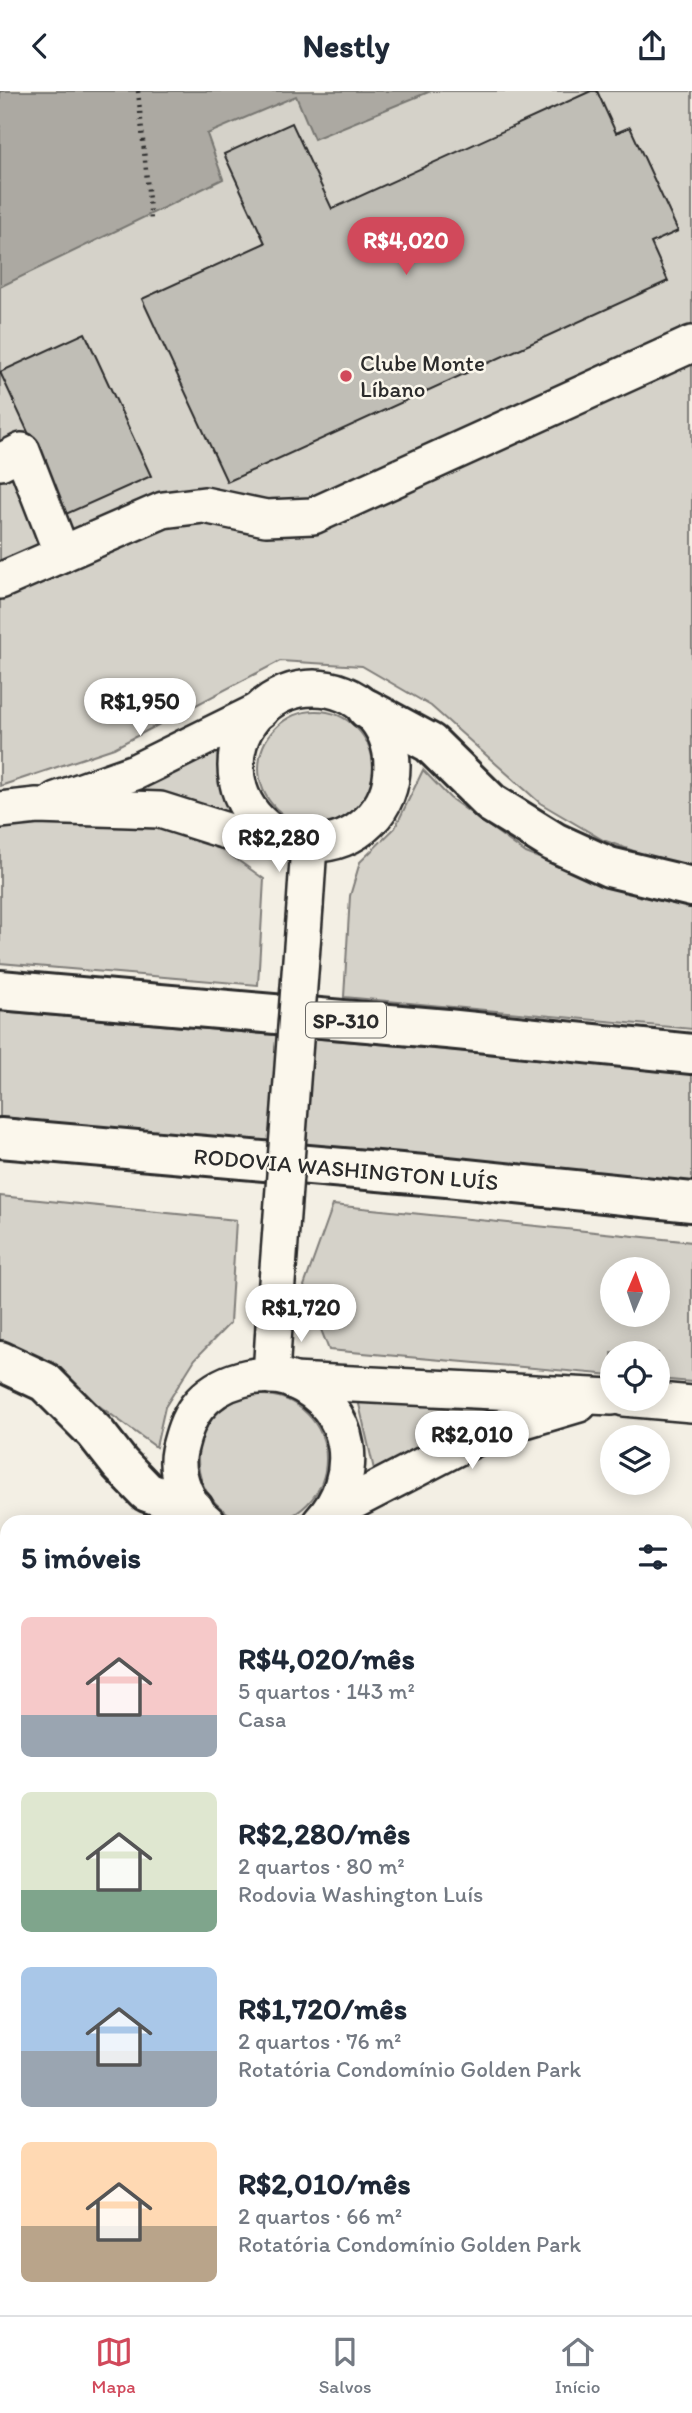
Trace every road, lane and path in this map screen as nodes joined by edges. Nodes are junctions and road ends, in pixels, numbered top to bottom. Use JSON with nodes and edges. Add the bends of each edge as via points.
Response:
{"nodes":[{"id":1,"x":138,"y":91,"type":"edge"},
{"id":2,"x":150,"y":220,"type":"dead end"},
{"id":3,"x":692,"y":344,"type":"edge"},
{"id":4,"x":0,"y":462,"type":"edge"},
{"id":5,"x":62,"y":554,"type":"junction"},
{"id":6,"x":0,"y":581,"type":"edge"},
{"id":7,"x":367,"y":709,"type":"junction"},
{"id":8,"x":261,"y":710,"type":"junction"},
{"id":9,"x":37,"y":806,"type":"junction"},
{"id":10,"x":0,"y":810,"type":"edge"},
{"id":11,"x":299,"y":842,"type":"junction"},
{"id":12,"x":692,"y":887,"type":"edge"},
{"id":13,"x":0,"y":990,"type":"edge"},
{"id":14,"x":692,"y":1054,"type":"edge"},
{"id":15,"x":0,"y":1138,"type":"edge"},
{"id":16,"x":692,"y":1202,"type":"edge"},
{"id":17,"x":0,"y":1361,"type":"edge"},
{"id":18,"x":282,"y":1378,"type":"junction"},
{"id":19,"x":600,"y":1396,"type":"edge"},
{"id":20,"x":600,"y":1401,"type":"edge"},
{"id":21,"x":670,"y":1402,"type":"edge"},
{"id":22,"x":692,"y":1404,"type":"edge"},
{"id":23,"x":195,"y":1515,"type":"edge"},
{"id":24,"x":199,"y":1515,"type":"edge"},
{"id":25,"x":326,"y":1515,"type":"edge"},
{"id":26,"x":332,"y":1515,"type":"edge"}],
"edges":[{"from":1,"to":2,"type":"path"},
{"from":3,"to":5,"type":"street","via":[[313,516],[267,518],[204,505],[163,510]]},
{"from":4,"to":5,"type":"street","via":[[22,451]]},
{"from":5,"to":6,"type":"street"},
{"from":7,"to":8,"type":"street","via":[[339,693],[306,689],[289,692]]},
{"from":7,"to":11,"type":"street","via":[[379,723],[392,756],[388,791],[380,807],[370,821],[339,840]]},
{"from":7,"to":12,"type":"highway","via":[[430,743],[491,803],[554,842],[609,867]]},
{"from":8,"to":9,"type":"street","via":[[135,772]]},
{"from":8,"to":11,"type":"street","via":[[242,736],[238,783],[251,812],[274,833]]},
{"from":9,"to":10,"type":"street"},
{"from":9,"to":11,"type":"street","via":[[160,810],[233,833]]},
{"from":11,"to":18,"type":"street","bridge":true,"via":[[306,907],[275,1309]]},
{"from":13,"to":14,"type":"highway","number":"SP-310"},
{"from":15,"to":16,"type":"highway","name":"RODOVIA WASHINGTON LUÍS"},
{"from":17,"to":23,"type":"highway","via":[[45,1383],[147,1492]]},
{"from":18,"to":19,"type":"street"},
{"from":18,"to":24,"type":"street","via":[[244,1378],[218,1388],[198,1406],[184,1430],[178,1456],[182,1484]]},
{"from":18,"to":25,"type":"street","via":[[321,1398],[340,1424],[348,1455],[344,1487]]},
{"from":20,"to":26,"type":"street","via":[[491,1430]]},
{"from":21,"to":22,"type":"street"}]}
